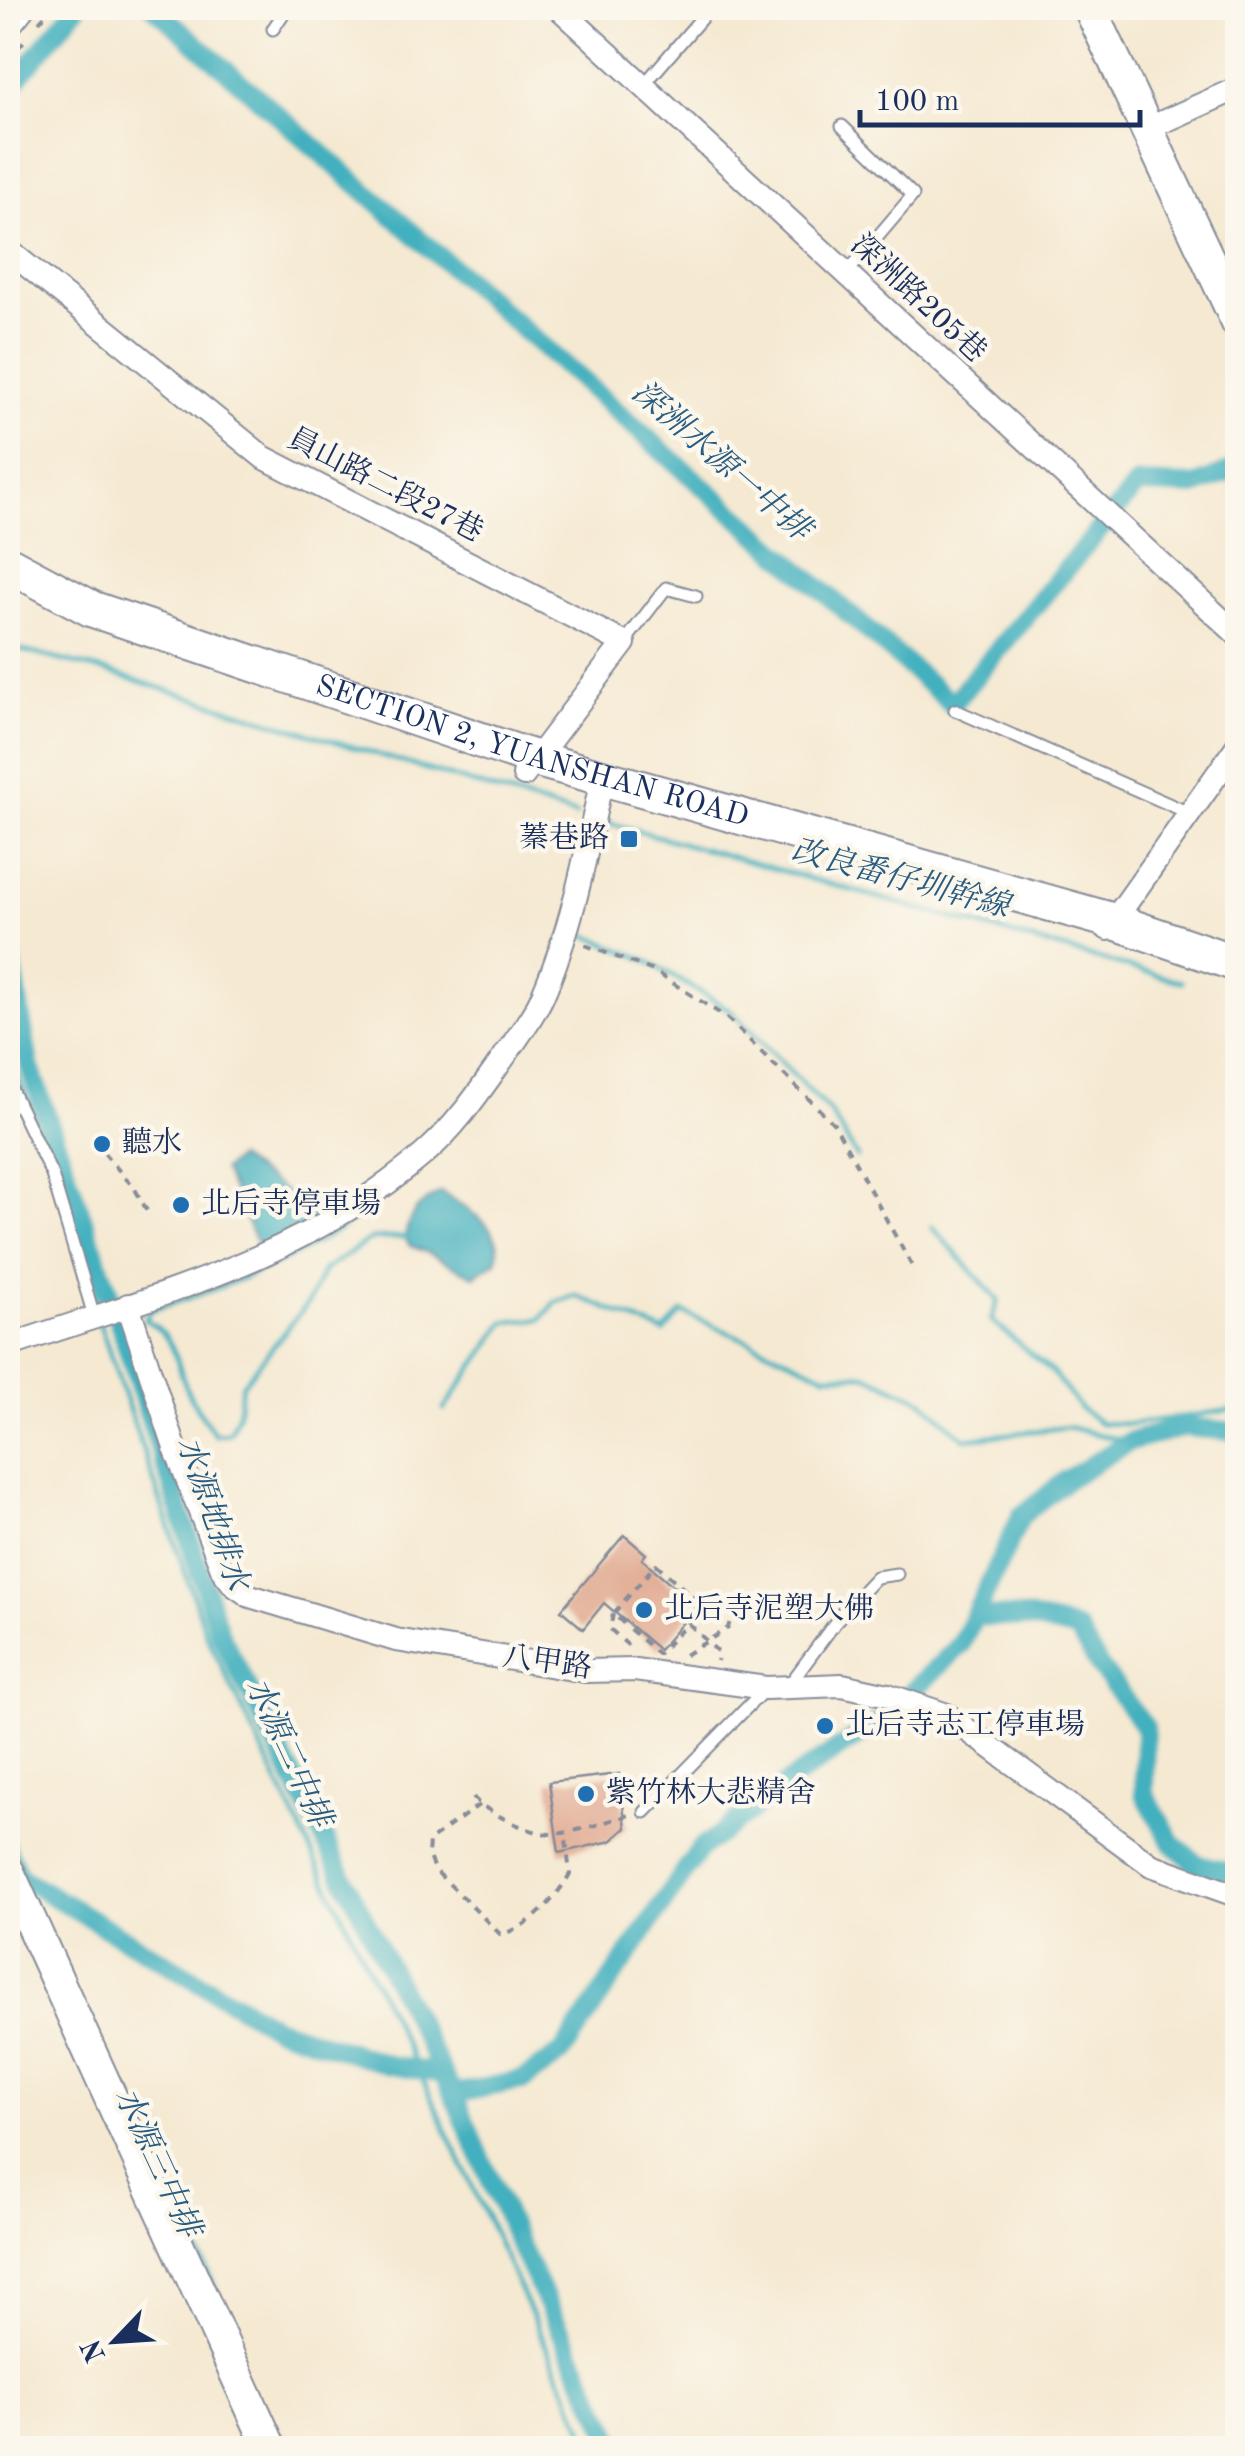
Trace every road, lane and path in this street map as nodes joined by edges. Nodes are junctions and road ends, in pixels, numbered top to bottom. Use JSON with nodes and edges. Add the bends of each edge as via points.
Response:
{"nodes":[{"id":1,"x":17,"y":8,"type":"edge"},
{"id":2,"x":287,"y":8,"type":"edge"},
{"id":3,"x":559,"y":8,"type":"edge"},
{"id":4,"x":710,"y":8,"type":"edge"},
{"id":5,"x":1090,"y":8,"type":"edge"},
{"id":6,"x":8,"y":19,"type":"edge"},
{"id":7,"x":273,"y":29,"type":"dead end"},
{"id":8,"x":643,"y":86,"type":"junction"},
{"id":9,"x":1238,"y":88,"type":"edge"},
{"id":10,"x":842,"y":126,"type":"dead end"},
{"id":11,"x":1147,"y":129,"type":"junction"},
{"id":12,"x":8,"y":250,"type":"edge"},
{"id":13,"x":846,"y":274,"type":"junction"},
{"id":14,"x":1238,"y":324,"type":"edge"},
{"id":15,"x":8,"y":564,"type":"edge"},
{"id":16,"x":8,"y":585,"type":"edge"},
{"id":17,"x":696,"y":596,"type":"dead end"},
{"id":18,"x":1238,"y":635,"type":"edge"},
{"id":19,"x":624,"y":643,"type":"junction"},
{"id":20,"x":955,"y":710,"type":"dead end"},
{"id":21,"x":1238,"y":746,"type":"edge"},
{"id":22,"x":530,"y":767,"type":"junction"},
{"id":23,"x":600,"y":788,"type":"junction"},
{"id":24,"x":1189,"y":813,"type":"junction"},
{"id":25,"x":1108,"y":928,"type":"junction"},
{"id":26,"x":563,"y":937,"type":"junction"},
{"id":27,"x":1238,"y":964,"type":"edge"},
{"id":28,"x":1238,"y":982,"type":"edge"},
{"id":29,"x":8,"y":1083,"type":"edge"},
{"id":30,"x":104,"y":1152,"type":"dead end"},
{"id":31,"x":150,"y":1216,"type":"dead end"},
{"id":32,"x":913,"y":1268,"type":"dead end"},
{"id":33,"x":113,"y":1310,"type":"junction"},
{"id":34,"x":8,"y":1346,"type":"edge"},
{"id":35,"x":638,"y":1570,"type":"dead end"},
{"id":36,"x":897,"y":1574,"type":"dead end"},
{"id":37,"x":645,"y":1576,"type":"junction"},
{"id":38,"x":613,"y":1614,"type":"junction"},
{"id":39,"x":732,"y":1614,"type":"dead end"},
{"id":40,"x":689,"y":1624,"type":"junction"},
{"id":41,"x":708,"y":1643,"type":"junction"},
{"id":42,"x":635,"y":1651,"type":"dead end"},
{"id":43,"x":684,"y":1656,"type":"dead end"},
{"id":44,"x":668,"y":1657,"type":"dead end"},
{"id":45,"x":653,"y":1658,"type":"dead end"},
{"id":46,"x":714,"y":1680,"type":"junction"},
{"id":47,"x":777,"y":1688,"type":"junction"},
{"id":48,"x":472,"y":1797,"type":"dead end"},
{"id":49,"x":479,"y":1805,"type":"junction"},
{"id":50,"x":645,"y":1812,"type":"joint"},
{"id":51,"x":565,"y":1831,"type":"junction"},
{"id":52,"x":8,"y":1872,"type":"edge"},
{"id":53,"x":1238,"y":1896,"type":"edge"},
{"id":54,"x":15,"y":1906,"type":"edge"},
{"id":55,"x":1238,"y":2445,"type":"edge"},
{"id":56,"x":270,"y":2448,"type":"edge"},
{"id":57,"x":1230,"y":2448,"type":"edge"}],
"edges":[{"from":1,"to":6,"type":"street"},
{"from":2,"to":7,"type":"lane"},
{"from":3,"to":8,"type":"street","name":"深洲路205巷"},
{"from":4,"to":8,"type":"lane"},
{"from":5,"to":11,"type":"street"},
{"from":8,"to":13,"type":"street","name":"深洲路205巷"},
{"from":9,"to":11,"type":"street"},
{"from":10,"to":13,"type":"lane","via":[[913,195]]},
{"from":11,"to":14,"type":"street"},
{"from":12,"to":19,"type":"street","name":"員山路二段27巷","via":[[263,456]]},
{"from":13,"to":18,"type":"street","name":"深洲路205巷"},
{"from":15,"to":22,"type":"main road","name":"SECTION 2, YUANSHAN ROAD","via":[[92,609]]},
{"from":16,"to":22,"type":"main road","name":"SECTION 2, YUANSHAN ROAD","via":[[179,664]]},
{"from":17,"to":19,"type":"lane","via":[[666,588]]},
{"from":19,"to":22,"type":"street"},
{"from":20,"to":24,"type":"lane"},
{"from":21,"to":24,"type":"street"},
{"from":22,"to":23,"type":"main road","name":"SECTION 2, YUANSHAN ROAD"},
{"from":23,"to":25,"type":"main road","name":"SECTION 2, YUANSHAN ROAD"},
{"from":23,"to":26,"type":"street"},
{"from":24,"to":25,"type":"street"},
{"from":25,"to":27,"type":"main road","name":"SECTION 2, YUANSHAN ROAD"},
{"from":25,"to":28,"type":"main road","name":"SECTION 2, YUANSHAN ROAD"},
{"from":26,"to":32,"type":"path","via":[[654,971],[727,1018],[834,1124]]},
{"from":26,"to":33,"type":"street","via":[[532,1014],[468,1107],[426,1153],[296,1242]]},
{"from":29,"to":33,"type":"lane"},
{"from":30,"to":31,"type":"path"},
{"from":33,"to":34,"type":"street"},
{"from":33,"to":46,"type":"street","name":"八甲路","via":[[223,1571],[250,1596],[396,1640],[585,1672],[635,1670]]},
{"from":35,"to":37,"type":"path"},
{"from":36,"to":47,"type":"lane","via":[[876,1577]]},
{"from":37,"to":38,"type":"path"},
{"from":37,"to":40,"type":"path","via":[[656,1564],[704,1607]]},
{"from":38,"to":40,"type":"path","via":[[658,1654]]},
{"from":38,"to":42,"type":"path","via":[[610,1629]]},
{"from":39,"to":41,"type":"path","via":[[728,1628]]},
{"from":40,"to":41,"type":"path"},
{"from":41,"to":43,"type":"path"},
{"from":41,"to":46,"type":"path","via":[[719,1653]]},
{"from":44,"to":45,"type":"path"},
{"from":46,"to":47,"type":"street","name":"八甲路"},
{"from":47,"to":50,"type":"lane"},
{"from":47,"to":53,"type":"street","name":"八甲路","via":[[842,1685],[946,1714],[1150,1865]]},
{"from":48,"to":49,"type":"path"},
{"from":49,"to":51,"type":"path","via":[[550,1835]]},
{"from":49,"to":51,"type":"path","via":[[429,1841],[428,1855],[500,1934],[516,1932],[536,1915],[570,1874]]},
{"from":50,"to":51,"type":"path"},
{"from":52,"to":54,"type":"street"},
{"from":54,"to":56,"type":"street"},
{"from":55,"to":57,"type":"street"}]}
